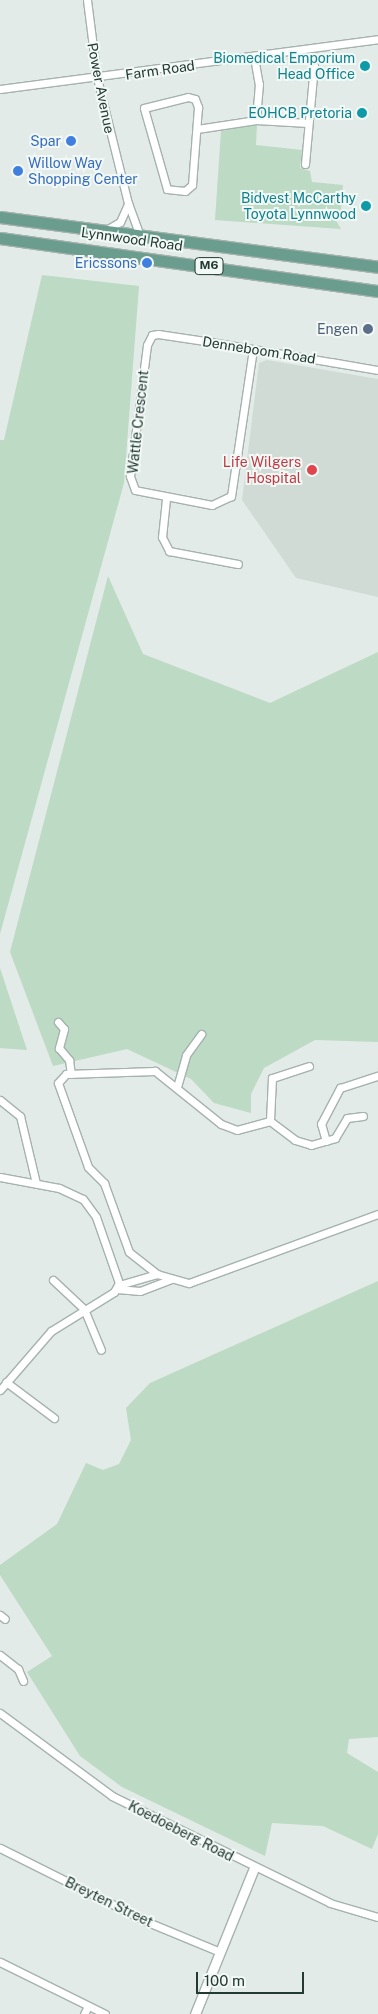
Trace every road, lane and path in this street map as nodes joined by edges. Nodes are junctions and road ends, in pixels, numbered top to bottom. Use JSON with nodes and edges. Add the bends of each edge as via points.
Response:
{"nodes":[{"id":1,"x":87,"y":0,"type":"edge"},
{"id":2,"x":378,"y":39,"type":"edge"},
{"id":3,"x":254,"y":57,"type":"junction"},
{"id":4,"x":314,"y":65,"type":"dead end"},
{"id":5,"x":97,"y":78,"type":"junction"},
{"id":6,"x":0,"y":89,"type":"edge"},
{"id":7,"x":256,"y":120,"type":"junction"},
{"id":8,"x":308,"y":124,"type":"junction"},
{"id":9,"x":197,"y":130,"type":"junction"},
{"id":10,"x":305,"y":164,"type":"dead end"},
{"id":11,"x":128,"y":203,"type":"junction"},
{"id":12,"x":0,"y":218,"type":"edge"},
{"id":13,"x":100,"y":232,"type":"junction"},
{"id":14,"x":0,"y":233,"type":"edge"},
{"id":15,"x":0,"y":238,"type":"edge"},
{"id":16,"x":141,"y":238,"type":"junction"},
{"id":17,"x":66,"y":246,"type":"junction"},
{"id":18,"x":311,"y":256,"type":"junction"},
{"id":19,"x":378,"y":262,"type":"edge"},
{"id":20,"x":378,"y":267,"type":"edge"},
{"id":21,"x":378,"y":291,"type":"edge"},
{"id":22,"x":147,"y":345,"type":"joint"},
{"id":23,"x":254,"y":349,"type":"junction"},
{"id":24,"x":378,"y":370,"type":"edge"},
{"id":25,"x":166,"y":498,"type":"junction"},
{"id":26,"x":238,"y":564,"type":"dead end"},
{"id":27,"x":58,"y":1022,"type":"dead end"},
{"id":28,"x":201,"y":1034,"type":"dead end"},
{"id":29,"x":309,"y":1066,"type":"dead end"},
{"id":30,"x":70,"y":1074,"type":"junction"},
{"id":31,"x":378,"y":1076,"type":"edge"},
{"id":32,"x":177,"y":1086,"type":"junction"},
{"id":33,"x":0,"y":1100,"type":"edge"},
{"id":34,"x":363,"y":1116,"type":"dead end"},
{"id":35,"x":270,"y":1121,"type":"junction"},
{"id":36,"x":326,"y":1142,"type":"junction"},
{"id":37,"x":0,"y":1177,"type":"edge"},
{"id":38,"x":36,"y":1183,"type":"junction"},
{"id":39,"x":378,"y":1214,"type":"edge"},
{"id":40,"x":158,"y":1274,"type":"junction"},
{"id":41,"x":171,"y":1279,"type":"junction"},
{"id":42,"x":53,"y":1280,"type":"dead end"},
{"id":43,"x":118,"y":1284,"type":"junction"},
{"id":44,"x":84,"y":1309,"type":"junction"},
{"id":45,"x":101,"y":1350,"type":"dead end"},
{"id":46,"x":6,"y":1382,"type":"junction"},
{"id":47,"x":0,"y":1390,"type":"edge"},
{"id":48,"x":54,"y":1418,"type":"dead end"},
{"id":49,"x":0,"y":1655,"type":"edge"},
{"id":50,"x":23,"y":1681,"type":"dead end"},
{"id":51,"x":0,"y":1713,"type":"edge"},
{"id":52,"x":0,"y":1848,"type":"edge"},
{"id":53,"x":254,"y":1868,"type":"junction"},
{"id":54,"x":378,"y":1917,"type":"edge"},
{"id":55,"x":220,"y":1952,"type":"junction"},
{"id":56,"x":0,"y":1962,"type":"edge"},
{"id":57,"x":88,"y":2006,"type":"junction"},
{"id":58,"x":84,"y":2014,"type":"edge"},
{"id":59,"x":105,"y":2014,"type":"edge"},
{"id":60,"x":195,"y":2014,"type":"edge"}],
"edges":[{"from":1,"to":5,"type":"street","name":"Power Avenue"},
{"from":2,"to":3,"type":"street","name":"Farm Road"},
{"from":3,"to":5,"type":"street","name":"Farm Road"},
{"from":3,"to":7,"type":"street","via":[[259,84]]},
{"from":4,"to":8,"type":"street"},
{"from":5,"to":6,"type":"street","name":"Farm Road"},
{"from":5,"to":11,"type":"street","name":"Power Avenue"},
{"from":7,"to":8,"type":"street"},
{"from":7,"to":9,"type":"street"},
{"from":8,"to":10,"type":"street"},
{"from":9,"to":9,"type":"street","via":[[191,188],[167,189],[144,108],[192,97],[197,103]]},
{"from":11,"to":13,"type":"street","via":[[120,222]]},
{"from":11,"to":16,"type":"street","name":"Power Avenue"},
{"from":12,"to":13,"type":"main road","name":"Lynnwood Road","number":"M6"},
{"from":13,"to":16,"type":"main road","name":"Lynnwood Road","number":"M6"},
{"from":14,"to":17,"type":"main road"},
{"from":15,"to":17,"type":"main road","name":"Lynnwood Road","number":"M6"},
{"from":16,"to":18,"type":"main road","name":"Lynnwood Road","number":"M6"},
{"from":17,"to":21,"type":"main road","name":"Lynnwood Road","number":"M6"},
{"from":18,"to":19,"type":"main road"},
{"from":18,"to":20,"type":"main road","name":"Lynnwood Road","number":"M6"},
{"from":22,"to":23,"type":"street","name":"Denneboom Road","via":[[158,334]]},
{"from":22,"to":25,"type":"street","name":"Wattle Crescent","via":[[130,476],[136,490]]},
{"from":23,"to":24,"type":"street","name":"Denneboom Road"},
{"from":23,"to":25,"type":"street","name":"Wattle Crescent","via":[[231,496],[212,505]]},
{"from":25,"to":26,"type":"street","via":[[162,537],[169,551]]},
{"from":27,"to":30,"type":"street","via":[[64,1029],[59,1048],[69,1060]]},
{"from":28,"to":32,"type":"street","via":[[186,1056]]},
{"from":29,"to":35,"type":"street","via":[[272,1078]]},
{"from":30,"to":32,"type":"street","via":[[150,1070]]},
{"from":30,"to":40,"type":"street","via":[[60,1076],[58,1086],[88,1167],[104,1183],[132,1256]]},
{"from":31,"to":36,"type":"street","via":[[340,1088],[321,1124]]},
{"from":32,"to":35,"type":"street","via":[[232,1130]]},
{"from":33,"to":38,"type":"street","via":[[20,1116]]},
{"from":34,"to":36,"type":"street","via":[[345,1120],[335,1138]]},
{"from":35,"to":36,"type":"street","via":[[300,1143]]},
{"from":37,"to":38,"type":"street"},
{"from":38,"to":43,"type":"street","via":[[72,1192],[90,1207]]},
{"from":39,"to":41,"type":"street","via":[[196,1281]]},
{"from":40,"to":41,"type":"street"},
{"from":40,"to":43,"type":"street"},
{"from":41,"to":43,"type":"street","via":[[140,1291]]},
{"from":42,"to":44,"type":"street"},
{"from":43,"to":44,"type":"street"},
{"from":44,"to":45,"type":"street"},
{"from":44,"to":46,"type":"street","via":[[51,1331]]},
{"from":46,"to":47,"type":"street"},
{"from":46,"to":48,"type":"street"},
{"from":49,"to":50,"type":"street","via":[[18,1669]]},
{"from":51,"to":53,"type":"street","name":"Koedoeberg Road","via":[[105,1792]]},
{"from":52,"to":55,"type":"street","name":"Breyten Street","via":[[150,1923]]},
{"from":53,"to":54,"type":"street","name":"Koedoeberg Road","via":[[330,1903]]},
{"from":53,"to":55,"type":"street"},
{"from":55,"to":60,"type":"street"},
{"from":56,"to":57,"type":"street"},
{"from":57,"to":58,"type":"street"},
{"from":57,"to":59,"type":"street"}]}
